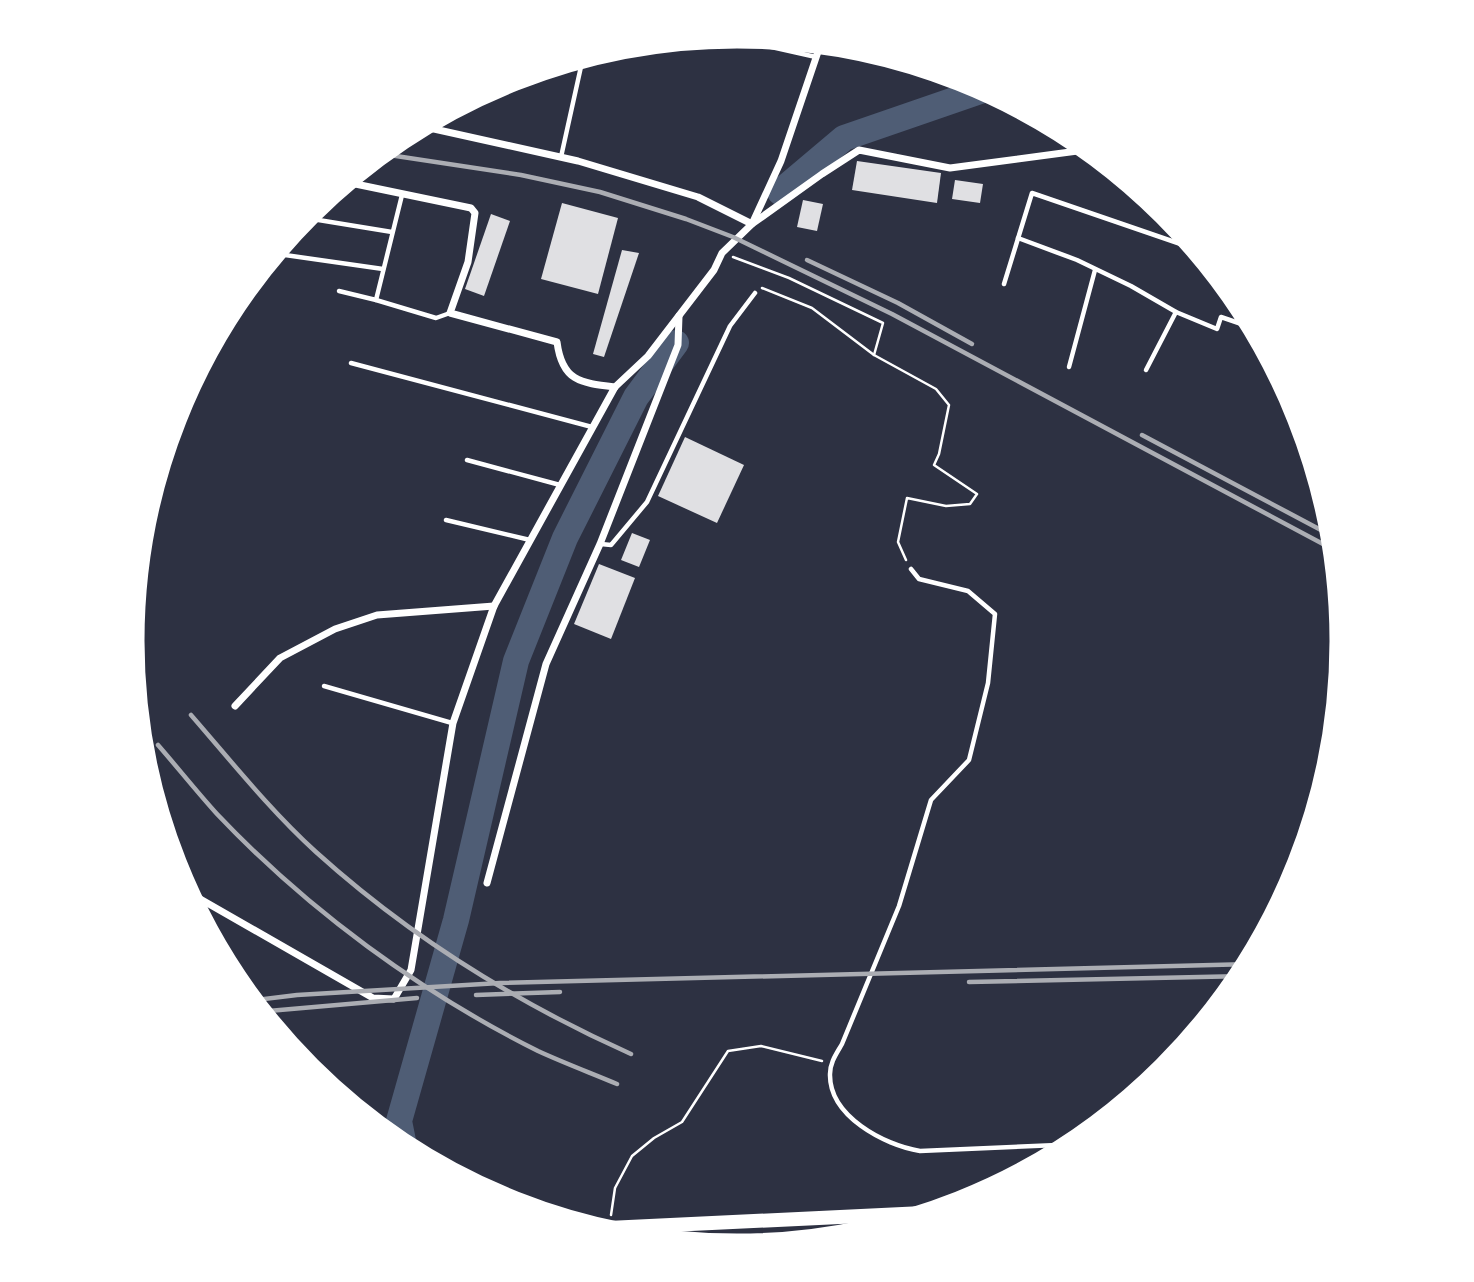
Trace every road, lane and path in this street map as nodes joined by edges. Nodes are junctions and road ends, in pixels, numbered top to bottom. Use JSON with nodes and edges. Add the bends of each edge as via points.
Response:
{"nodes":[{"id":1,"x":761,"y":45,"type":"edge"},
{"id":2,"x":818,"y":49,"type":"edge"},
{"id":3,"x":816,"y":57,"type":"junction"},
{"id":4,"x":582,"y":64,"type":"edge"},
{"id":5,"x":431,"y":128,"type":"edge"},
{"id":6,"x":1071,"y":145,"type":"edge"},
{"id":7,"x":1078,"y":150,"type":"edge"},
{"id":8,"x":1072,"y":152,"type":"junction"},
{"id":9,"x":561,"y":157,"type":"junction"},
{"id":10,"x":353,"y":184,"type":"edge"},
{"id":11,"x":402,"y":194,"type":"junction"},
{"id":12,"x":314,"y":220,"type":"edge"},
{"id":13,"x":752,"y":224,"type":"junction"},
{"id":14,"x":392,"y":232,"type":"junction"},
{"id":15,"x":1018,"y":238,"type":"junction"},
{"id":16,"x":1184,"y":245,"type":"edge"},
{"id":17,"x":722,"y":253,"type":"junction"},
{"id":18,"x":282,"y":255,"type":"edge"},
{"id":19,"x":383,"y":269,"type":"junction"},
{"id":20,"x":1095,"y":270,"type":"junction"},
{"id":21,"x":1004,"y":284,"type":"dead end"},
{"id":22,"x":339,"y":292,"type":"dead end"},
{"id":23,"x":755,"y":293,"type":"joint"},
{"id":24,"x":376,"y":300,"type":"junction"},
{"id":25,"x":1177,"y":312,"type":"junction"},
{"id":26,"x":450,"y":313,"type":"junction"},
{"id":27,"x":679,"y":315,"type":"junction"},
{"id":28,"x":1244,"y":325,"type":"edge"},
{"id":29,"x":874,"y":355,"type":"junction"},
{"id":30,"x":351,"y":363,"type":"dead end"},
{"id":31,"x":1069,"y":367,"type":"dead end"},
{"id":32,"x":1146,"y":370,"type":"dead end"},
{"id":33,"x":615,"y":387,"type":"junction"},
{"id":34,"x":593,"y":427,"type":"junction"},
{"id":35,"x":467,"y":460,"type":"dead end"},
{"id":36,"x":561,"y":485,"type":"junction"},
{"id":37,"x":446,"y":520,"type":"dead end"},
{"id":38,"x":530,"y":540,"type":"junction"},
{"id":39,"x":600,"y":544,"type":"junction"},
{"id":40,"x":911,"y":569,"type":"joint"},
{"id":41,"x":494,"y":606,"type":"junction"},
{"id":42,"x":324,"y":686,"type":"dead end"},
{"id":43,"x":235,"y":706,"type":"dead end"},
{"id":44,"x":453,"y":723,"type":"junction"},
{"id":45,"x":486,"y":883,"type":"dead end"},
{"id":46,"x":198,"y":897,"type":"edge"},
{"id":47,"x":831,"y":1063,"type":"junction"},
{"id":48,"x":1057,"y":1145,"type":"edge"},
{"id":49,"x":905,"y":1214,"type":"edge"},
{"id":50,"x":610,"y":1224,"type":"dead end"},
{"id":51,"x":626,"y":1228,"type":"edge"}],
"edges":[{"from":1,"to":3,"type":"lane"},
{"from":2,"to":3,"type":"street"},
{"from":3,"to":13,"type":"street","via":[[781,161]]},
{"from":4,"to":9,"type":"lane"},
{"from":5,"to":9,"type":"street"},
{"from":6,"to":8,"type":"lane"},
{"from":7,"to":8,"type":"street"},
{"from":8,"to":13,"type":"street","via":[[950,168],[859,150]]},
{"from":9,"to":13,"type":"street","via":[[698,197]]},
{"from":10,"to":11,"type":"street"},
{"from":11,"to":14,"type":"lane"},
{"from":11,"to":26,"type":"street","via":[[471,208],[475,213],[468,262]]},
{"from":12,"to":14,"type":"lane"},
{"from":13,"to":17,"type":"street"},
{"from":14,"to":19,"type":"lane"},
{"from":15,"to":16,"type":"lane","via":[[1032,193]]},
{"from":15,"to":20,"type":"lane"},
{"from":15,"to":21,"type":"lane"},
{"from":17,"to":27,"type":"street"},
{"from":17,"to":29,"type":"path","via":[[789,278],[883,323]]},
{"from":18,"to":19,"type":"lane"},
{"from":19,"to":24,"type":"lane"},
{"from":20,"to":25,"type":"lane"},
{"from":20,"to":31,"type":"lane"},
{"from":22,"to":24,"type":"lane"},
{"from":23,"to":29,"type":"path","via":[[763,286],[812,308]]},
{"from":23,"to":39,"type":"lane","via":[[730,326],[647,502],[611,545]]},
{"from":24,"to":26,"type":"lane","via":[[436,318]]},
{"from":25,"to":28,"type":"lane","via":[[1217,329],[1221,317]]},
{"from":25,"to":32,"type":"lane"},
{"from":26,"to":33,"type":"street","via":[[557,342],[568,375],[588,384]]},
{"from":27,"to":33,"type":"street"},
{"from":27,"to":39,"type":"street","via":[[678,345]]},
{"from":29,"to":40,"type":"path","via":[[936,389],[948,405],[934,465],[977,494],[970,504],[946,506],[907,498],[898,542]]},
{"from":30,"to":34,"type":"lane"},
{"from":33,"to":34,"type":"street"},
{"from":34,"to":36,"type":"street"},
{"from":35,"to":36,"type":"lane"},
{"from":36,"to":38,"type":"street"},
{"from":37,"to":38,"type":"lane"},
{"from":38,"to":41,"type":"street"},
{"from":39,"to":45,"type":"street","via":[[545,664]]},
{"from":40,"to":47,"type":"lane","via":[[919,579],[968,591],[995,614],[988,683],[969,760],[931,800],[899,906]]},
{"from":41,"to":43,"type":"street","via":[[377,615],[335,629],[281,658]]},
{"from":41,"to":44,"type":"street"},
{"from":42,"to":44,"type":"lane"},
{"from":44,"to":46,"type":"street","via":[[411,970],[394,999],[373,998]]},
{"from":47,"to":48,"type":"lane","via":[[832,1087],[847,1112],[867,1131],[892,1144],[919,1151]]},
{"from":47,"to":50,"type":"path","via":[[761,1046],[728,1051],[682,1122],[632,1156],[615,1188]]},
{"from":49,"to":51,"type":"highway"}]}
